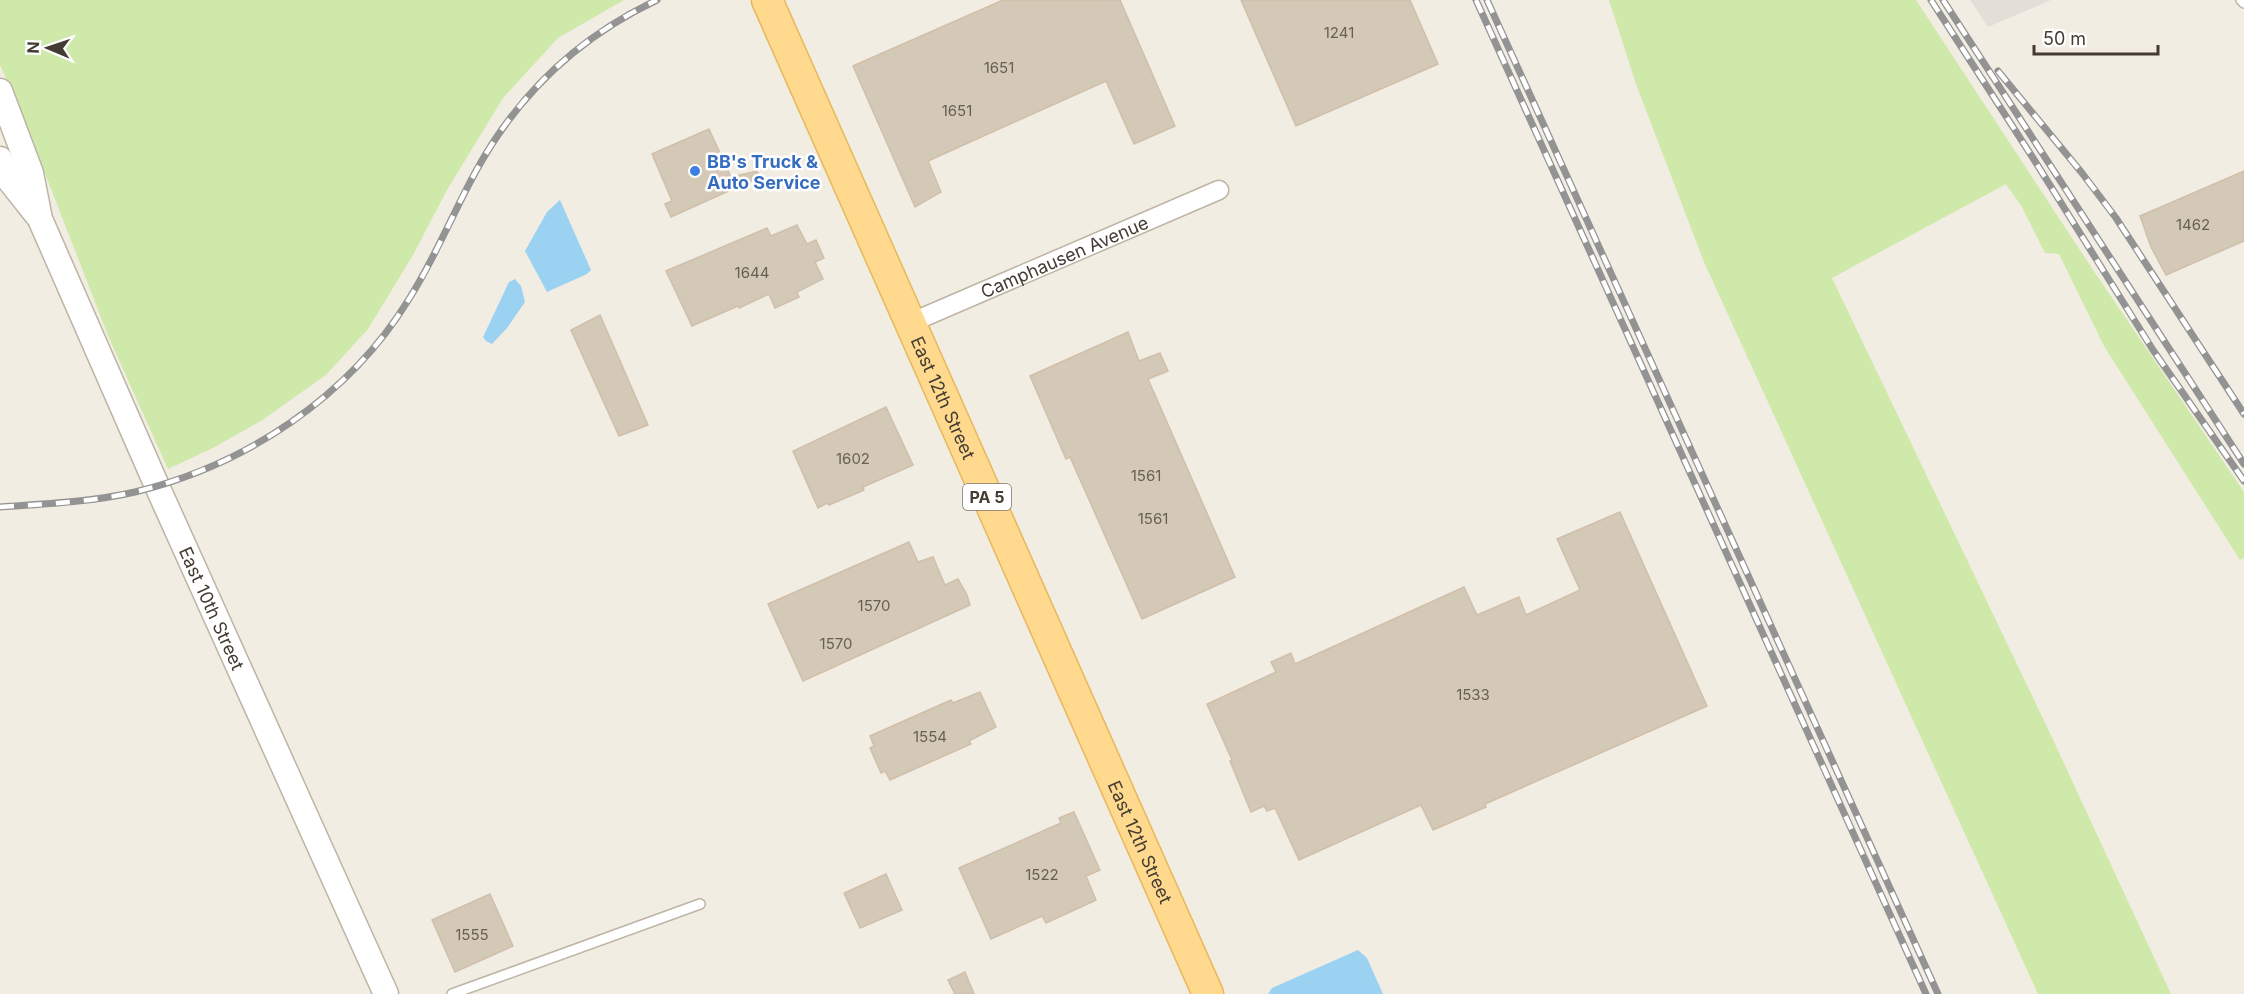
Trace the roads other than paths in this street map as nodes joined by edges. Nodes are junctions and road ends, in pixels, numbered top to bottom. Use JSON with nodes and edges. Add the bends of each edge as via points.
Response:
{"nodes":[{"id":1,"x":767,"y":0,"type":"edge"},
{"id":2,"x":0,"y":91,"type":"edge"},
{"id":3,"x":0,"y":159,"type":"edge"},
{"id":4,"x":1219,"y":190,"type":"dead end"},
{"id":5,"x":40,"y":219,"type":"junction"},
{"id":6,"x":910,"y":323,"type":"junction"},
{"id":7,"x":700,"y":904,"type":"dead end"},
{"id":8,"x":386,"y":994,"type":"edge"},
{"id":9,"x":452,"y":994,"type":"edge"},
{"id":10,"x":1208,"y":994,"type":"edge"}],
"edges":[{"from":1,"to":6,"type":"main road","name":"East 12th Street","number":"PA 5"},
{"from":2,"to":5,"type":"street","name":"East 10th Street","via":[[31,173]]},
{"from":3,"to":5,"type":"street","name":"East 10th Street","via":[[10,181]]},
{"from":4,"to":6,"type":"street","name":"Camphausen Avenue"},
{"from":5,"to":8,"type":"street","name":"East 10th Street"},
{"from":6,"to":10,"type":"main road","name":"East 12th Street","number":"PA 5"},
{"from":7,"to":9,"type":"lane"}]}
